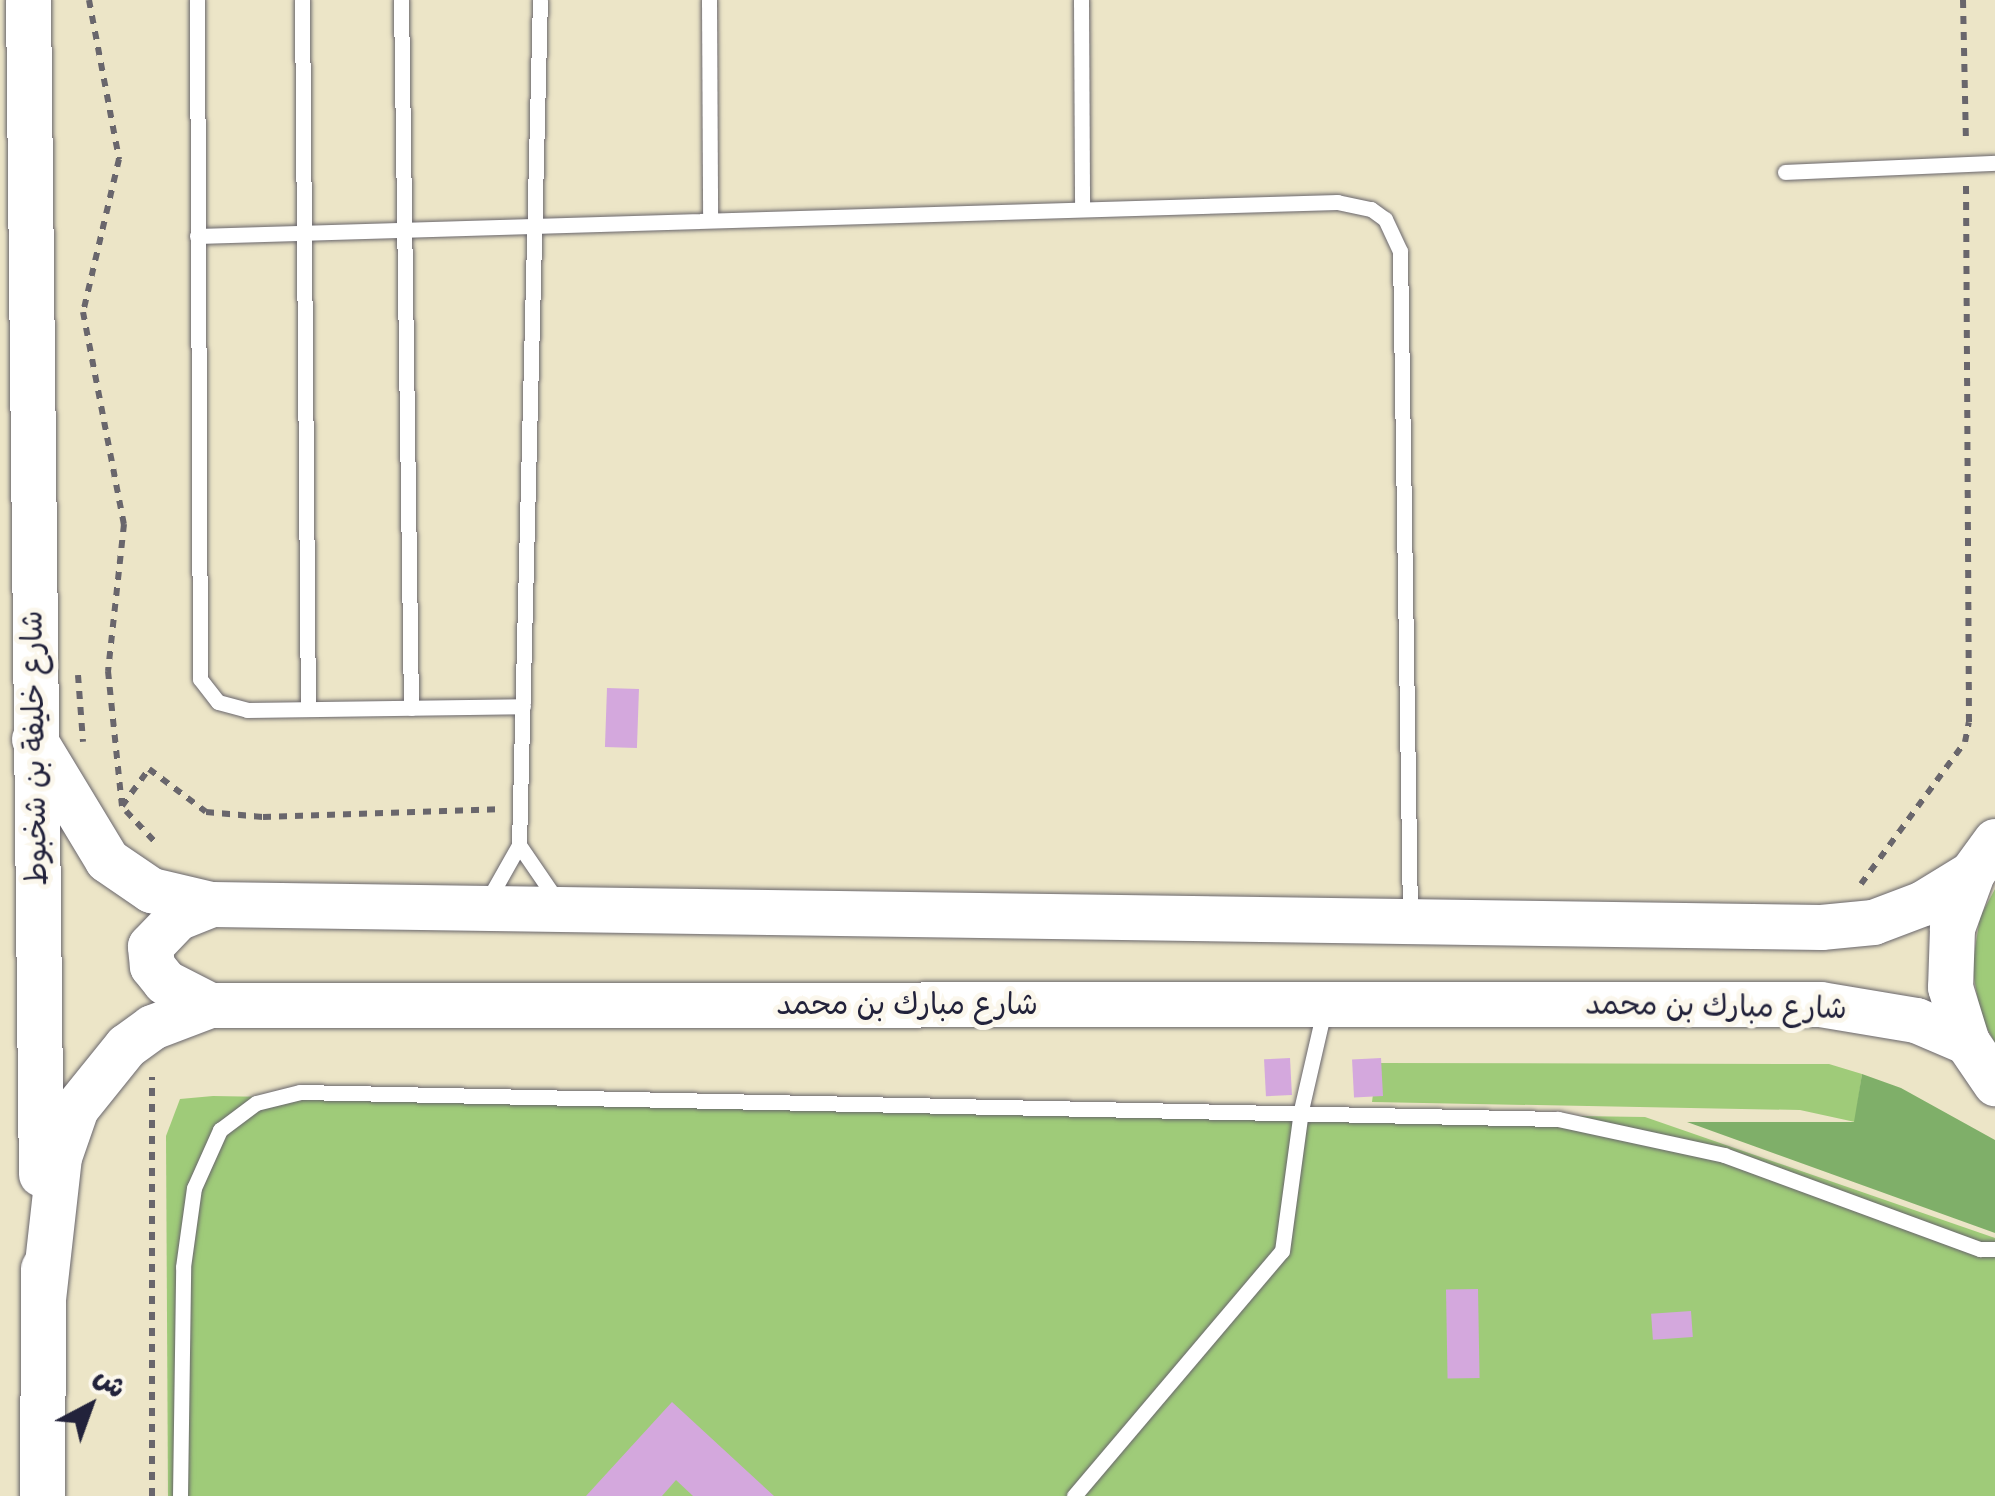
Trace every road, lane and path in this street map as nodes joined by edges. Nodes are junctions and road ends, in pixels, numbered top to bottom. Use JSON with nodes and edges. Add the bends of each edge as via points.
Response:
{"nodes":[{"id":1,"x":28,"y":0,"type":"edge"},
{"id":2,"x":197,"y":0,"type":"edge"},
{"id":3,"x":302,"y":0,"type":"edge"},
{"id":4,"x":401,"y":0,"type":"edge"},
{"id":5,"x":540,"y":0,"type":"edge"},
{"id":6,"x":709,"y":0,"type":"edge"},
{"id":7,"x":1081,"y":0,"type":"edge"},
{"id":8,"x":1963,"y":0,"type":"edge"},
{"id":9,"x":1995,"y":163,"type":"edge"},
{"id":10,"x":1966,"y":165,"type":"junction"},
{"id":11,"x":1785,"y":172,"type":"dead end"},
{"id":12,"x":1082,"y":210,"type":"junction"},
{"id":13,"x":710,"y":220,"type":"junction"},
{"id":14,"x":534,"y":226,"type":"junction"},
{"id":15,"x":404,"y":230,"type":"junction"},
{"id":16,"x":304,"y":232,"type":"junction"},
{"id":17,"x":197,"y":236,"type":"junction"},
{"id":18,"x":523,"y":706,"type":"junction"},
{"id":19,"x":411,"y":708,"type":"junction"},
{"id":20,"x":308,"y":710,"type":"junction"},
{"id":21,"x":34,"y":738,"type":"junction"},
{"id":22,"x":520,"y":845,"type":"junction"},
{"id":23,"x":1983,"y":857,"type":"edge"},
{"id":24,"x":212,"y":904,"type":"junction"},
{"id":25,"x":478,"y":910,"type":"junction"},
{"id":26,"x":572,"y":911,"type":"junction"},
{"id":27,"x":1410,"y":924,"type":"junction"},
{"id":28,"x":1822,"y":927,"type":"junction"},
{"id":29,"x":210,"y":1004,"type":"junction"},
{"id":30,"x":1325,"y":1005,"type":"junction"},
{"id":31,"x":152,"y":1026,"type":"junction"},
{"id":32,"x":1967,"y":1042,"type":"junction"},
{"id":33,"x":1995,"y":1083,"type":"edge"},
{"id":34,"x":1301,"y":1110,"type":"junction"},
{"id":35,"x":1995,"y":1249,"type":"edge"},
{"id":36,"x":43,"y":1300,"type":"junction"},
{"id":37,"x":42,"y":1496,"type":"edge"},
{"id":38,"x":152,"y":1496,"type":"edge"},
{"id":39,"x":180,"y":1496,"type":"edge"},
{"id":40,"x":1074,"y":1496,"type":"edge"}],
"edges":[{"from":1,"to":21,"type":"street","name":"شارع خليفة بن شخبوط"},
{"from":2,"to":17,"type":"lane"},
{"from":3,"to":16,"type":"lane"},
{"from":4,"to":15,"type":"lane"},
{"from":5,"to":14,"type":"lane"},
{"from":6,"to":13,"type":"lane"},
{"from":7,"to":12,"type":"lane"},
{"from":8,"to":10,"type":"path"},
{"from":9,"to":10,"type":"lane"},
{"from":10,"to":11,"type":"lane"},
{"from":10,"to":28,"type":"path","via":[[1969,722],[1965,742],[1884,855]]},
{"from":12,"to":13,"type":"lane"},
{"from":12,"to":27,"type":"lane","via":[[1355,203],[1385,219],[1395,234]]},
{"from":13,"to":14,"type":"lane"},
{"from":14,"to":15,"type":"lane"},
{"from":14,"to":18,"type":"lane"},
{"from":15,"to":16,"type":"lane"},
{"from":15,"to":19,"type":"lane"},
{"from":16,"to":17,"type":"lane"},
{"from":16,"to":20,"type":"lane"},
{"from":17,"to":20,"type":"lane","via":[[200,678],[232,708]]},
{"from":18,"to":19,"type":"lane"},
{"from":18,"to":22,"type":"lane"},
{"from":19,"to":20,"type":"lane"},
{"from":21,"to":24,"type":"street","via":[[107,860],[151,890]]},
{"from":21,"to":36,"type":"street","name":"شارع خليفة بن شخبوط"},
{"from":22,"to":25,"type":"lane"},
{"from":22,"to":26,"type":"lane","via":[[545,889]]},
{"from":23,"to":28,"type":"street","via":[[1923,903],[1874,922]]},
{"from":23,"to":32,"type":"street","via":[[1952,928],[1950,987]]},
{"from":24,"to":25,"type":"street"},
{"from":24,"to":29,"type":"street","via":[[178,918],[150,946],[152,966],[166,982]]},
{"from":25,"to":26,"type":"street"},
{"from":26,"to":27,"type":"street"},
{"from":27,"to":28,"type":"street"},
{"from":29,"to":30,"type":"street","name":"شارع مبارك بن محمد"},
{"from":29,"to":31,"type":"street","name":"شارع مبارك بن محمد"},
{"from":30,"to":32,"type":"street","name":"شارع مبارك بن محمد","via":[[1820,1004],[1916,1020]]},
{"from":30,"to":34,"type":"lane"},
{"from":31,"to":36,"type":"street","name":"شارع مبارك بن محمد","via":[[102,1070],[76,1108],[59,1157]]},
{"from":31,"to":38,"type":"path"},
{"from":32,"to":33,"type":"street"},
{"from":34,"to":35,"type":"lane","via":[[1558,1119],[1724,1155],[1980,1250]]},
{"from":34,"to":39,"type":"lane","via":[[300,1092],[256,1104],[220,1130],[194,1188],[183,1267]]},
{"from":34,"to":40,"type":"lane","via":[[1282,1251]]},
{"from":36,"to":37,"type":"street","name":"شارع خليفة بن شخبوط"}]}
